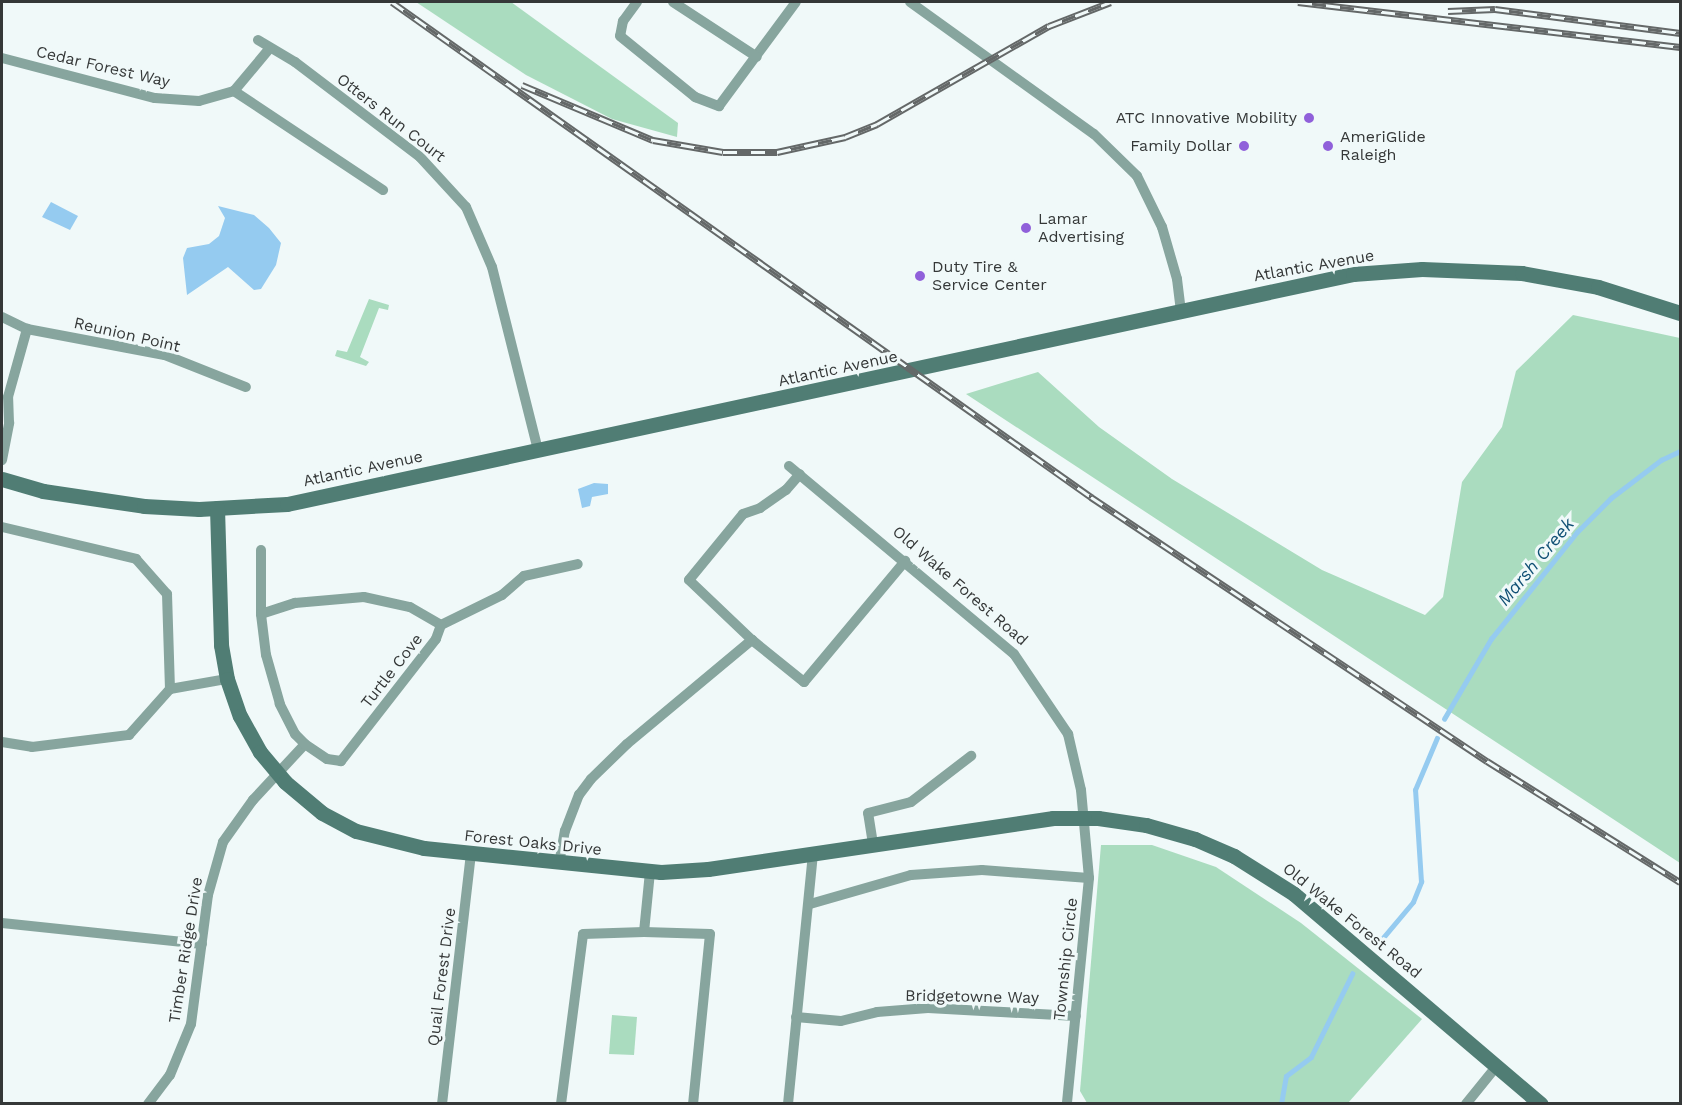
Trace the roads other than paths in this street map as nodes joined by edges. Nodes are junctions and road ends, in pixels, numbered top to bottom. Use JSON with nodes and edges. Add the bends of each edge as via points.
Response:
{"nodes":[{"id":1,"x":637,"y":2,"type":"edge"},
{"id":2,"x":673,"y":2,"type":"edge"},
{"id":3,"x":796,"y":2,"type":"edge"},
{"id":4,"x":910,"y":2,"type":"edge"},
{"id":5,"x":258,"y":40,"type":"dead end"},
{"id":6,"x":270,"y":48,"type":"junction"},
{"id":7,"x":756,"y":57,"type":"junction"},
{"id":8,"x":2,"y":58,"type":"edge"},
{"id":9,"x":234,"y":91,"type":"junction"},
{"id":10,"x":383,"y":190,"type":"dead end"},
{"id":11,"x":1181,"y":311,"type":"junction"},
{"id":12,"x":1680,"y":313,"type":"edge"},
{"id":13,"x":2,"y":317,"type":"edge"},
{"id":14,"x":27,"y":329,"type":"junction"},
{"id":15,"x":246,"y":387,"type":"dead end"},
{"id":16,"x":5,"y":400,"type":"edge"},
{"id":17,"x":538,"y":450,"type":"junction"},
{"id":18,"x":2,"y":460,"type":"edge"},
{"id":19,"x":789,"y":466,"type":"dead end"},
{"id":20,"x":800,"y":474,"type":"junction"},
{"id":21,"x":2,"y":478,"type":"edge"},
{"id":22,"x":217,"y":508,"type":"junction"},
{"id":23,"x":2,"y":527,"type":"edge"},
{"id":24,"x":261,"y":550,"type":"dead end"},
{"id":25,"x":905,"y":561,"type":"junction"},
{"id":26,"x":578,"y":564,"type":"dead end"},
{"id":27,"x":261,"y":614,"type":"junction"},
{"id":28,"x":441,"y":625,"type":"junction"},
{"id":29,"x":752,"y":640,"type":"junction"},
{"id":30,"x":227,"y":679,"type":"junction"},
{"id":31,"x":170,"y":689,"type":"junction"},
{"id":32,"x":2,"y":742,"type":"edge"},
{"id":33,"x":305,"y":744,"type":"junction"},
{"id":34,"x":971,"y":756,"type":"dead end"},
{"id":35,"x":279,"y":776,"type":"junction"},
{"id":36,"x":1083,"y":818,"type":"junction"},
{"id":37,"x":873,"y":844,"type":"junction"},
{"id":38,"x":471,"y":854,"type":"junction"},
{"id":39,"x":813,"y":854,"type":"junction"},
{"id":40,"x":559,"y":864,"type":"junction"},
{"id":41,"x":650,"y":872,"type":"junction"},
{"id":42,"x":1089,"y":878,"type":"junction"},
{"id":43,"x":810,"y":904,"type":"junction"},
{"id":44,"x":2,"y":923,"type":"edge"},
{"id":45,"x":644,"y":932,"type":"junction"},
{"id":46,"x":202,"y":944,"type":"junction"},
{"id":47,"x":1076,"y":1016,"type":"junction"},
{"id":48,"x":796,"y":1017,"type":"junction"},
{"id":49,"x":1496,"y":1066,"type":"junction"},
{"id":50,"x":148,"y":1104,"type":"edge"},
{"id":51,"x":442,"y":1104,"type":"edge"},
{"id":52,"x":561,"y":1104,"type":"edge"},
{"id":53,"x":693,"y":1104,"type":"edge"},
{"id":54,"x":788,"y":1104,"type":"edge"},
{"id":55,"x":1067,"y":1104,"type":"edge"},
{"id":56,"x":1466,"y":1104,"type":"edge"},
{"id":57,"x":1541,"y":1104,"type":"edge"}],
"edges":[{"from":1,"to":7,"type":"street","via":[[623,21],[621,36],[710,105],[718,106],[726,100]]},
{"from":2,"to":7,"type":"street"},
{"from":3,"to":7,"type":"street"},
{"from":4,"to":11,"type":"street","via":[[1094,134],[1137,176],[1162,227],[1177,279]]},
{"from":5,"to":6,"type":"street","name":"Otters Run Court"},
{"from":6,"to":9,"type":"street"},
{"from":6,"to":17,"type":"street","name":"Otters Run Court","via":[[296,62],[420,157],[466,207],[492,267]]},
{"from":8,"to":9,"type":"street","name":"Cedar Forest Way","via":[[155,98],[199,101]]},
{"from":9,"to":10,"type":"street"},
{"from":11,"to":12,"type":"main road","name":"Atlantic Avenue","via":[[1353,274],[1422,269],[1534,275],[1598,287]]},
{"from":11,"to":17,"type":"main road","name":"Atlantic Avenue"},
{"from":13,"to":14,"type":"street","name":"Reunion Point"},
{"from":14,"to":15,"type":"street","name":"Reunion Point","via":[[165,355]]},
{"from":14,"to":16,"type":"street"},
{"from":16,"to":18,"type":"street","via":[[9,423]]},
{"from":17,"to":22,"type":"main road","name":"Atlantic Avenue","via":[[287,504]]},
{"from":19,"to":20,"type":"street","name":"Old Wake Forest Road"},
{"from":20,"to":25,"type":"street","name":"Old Wake Forest Road"},
{"from":20,"to":29,"type":"street","via":[[786,490],[743,514],[689,580]]},
{"from":21,"to":22,"type":"main road","name":"Atlantic Avenue","via":[[98,501]]},
{"from":22,"to":30,"type":"main road","name":"Forest Oaks Drive","via":[[219,616]]},
{"from":23,"to":31,"type":"street","via":[[136,559],[167,594]]},
{"from":24,"to":27,"type":"street"},
{"from":25,"to":29,"type":"street","via":[[804,682]]},
{"from":25,"to":36,"type":"street","name":"Old Wake Forest Road","via":[[1014,654],[1036,682],[1068,734]]},
{"from":26,"to":28,"type":"street","via":[[524,576],[502,595]]},
{"from":27,"to":28,"type":"street","name":"Turtle Cove","via":[[295,603],[364,597],[410,607]]},
{"from":27,"to":33,"type":"street","name":"Turtle Cove","via":[[266,655],[280,704],[295,734]]},
{"from":28,"to":33,"type":"street","name":"Turtle Cove","via":[[436,639],[341,761],[327,759]]},
{"from":29,"to":40,"type":"street","via":[[591,779],[579,795],[565,831]]},
{"from":30,"to":31,"type":"street"},
{"from":30,"to":35,"type":"main road","name":"Forest Oaks Drive","via":[[250,735]]},
{"from":31,"to":32,"type":"street","via":[[129,735],[32,747]]},
{"from":33,"to":35,"type":"street"},
{"from":34,"to":37,"type":"street","via":[[911,802],[868,813]]},
{"from":35,"to":38,"type":"main road","name":"Forest Oaks Drive","via":[[322,813],[356,831],[389,843]]},
{"from":35,"to":46,"type":"street","name":"Timber Ridge Drive","via":[[254,800],[223,842],[213,871]]},
{"from":36,"to":37,"type":"main road","name":"Forest Oaks Drive","via":[[1020,821]]},
{"from":36,"to":42,"type":"street","name":"Township Circle"},
{"from":36,"to":49,"type":"main road","name":"Old Wake Forest Road","via":[[1131,822],[1186,836],[1263,872]]},
{"from":37,"to":39,"type":"main road","name":"Forest Oaks Drive"},
{"from":38,"to":40,"type":"main road","name":"Forest Oaks Drive"},
{"from":38,"to":51,"type":"street","name":"Quail Forest Drive"},
{"from":39,"to":41,"type":"main road","name":"Forest Oaks Drive","via":[[708,869]]},
{"from":39,"to":43,"type":"street"},
{"from":40,"to":41,"type":"main road","name":"Forest Oaks Drive"},
{"from":41,"to":45,"type":"street"},
{"from":42,"to":43,"type":"street","via":[[982,870],[910,875]]},
{"from":42,"to":47,"type":"street","name":"Township Circle"},
{"from":43,"to":48,"type":"street"},
{"from":44,"to":46,"type":"street"},
{"from":45,"to":52,"type":"street","via":[[583,933]]},
{"from":45,"to":53,"type":"street","via":[[710,934]]},
{"from":46,"to":50,"type":"street","name":"Timber Ridge Drive","via":[[198,988],[183,1050]]},
{"from":47,"to":48,"type":"street","name":"Bridgetowne Way","via":[[928,1008],[877,1012],[841,1021]]},
{"from":47,"to":55,"type":"street","name":"Township Circle"},
{"from":48,"to":54,"type":"street"},
{"from":49,"to":56,"type":"street"},
{"from":49,"to":57,"type":"main road","name":"Old Wake Forest Road"}]}
